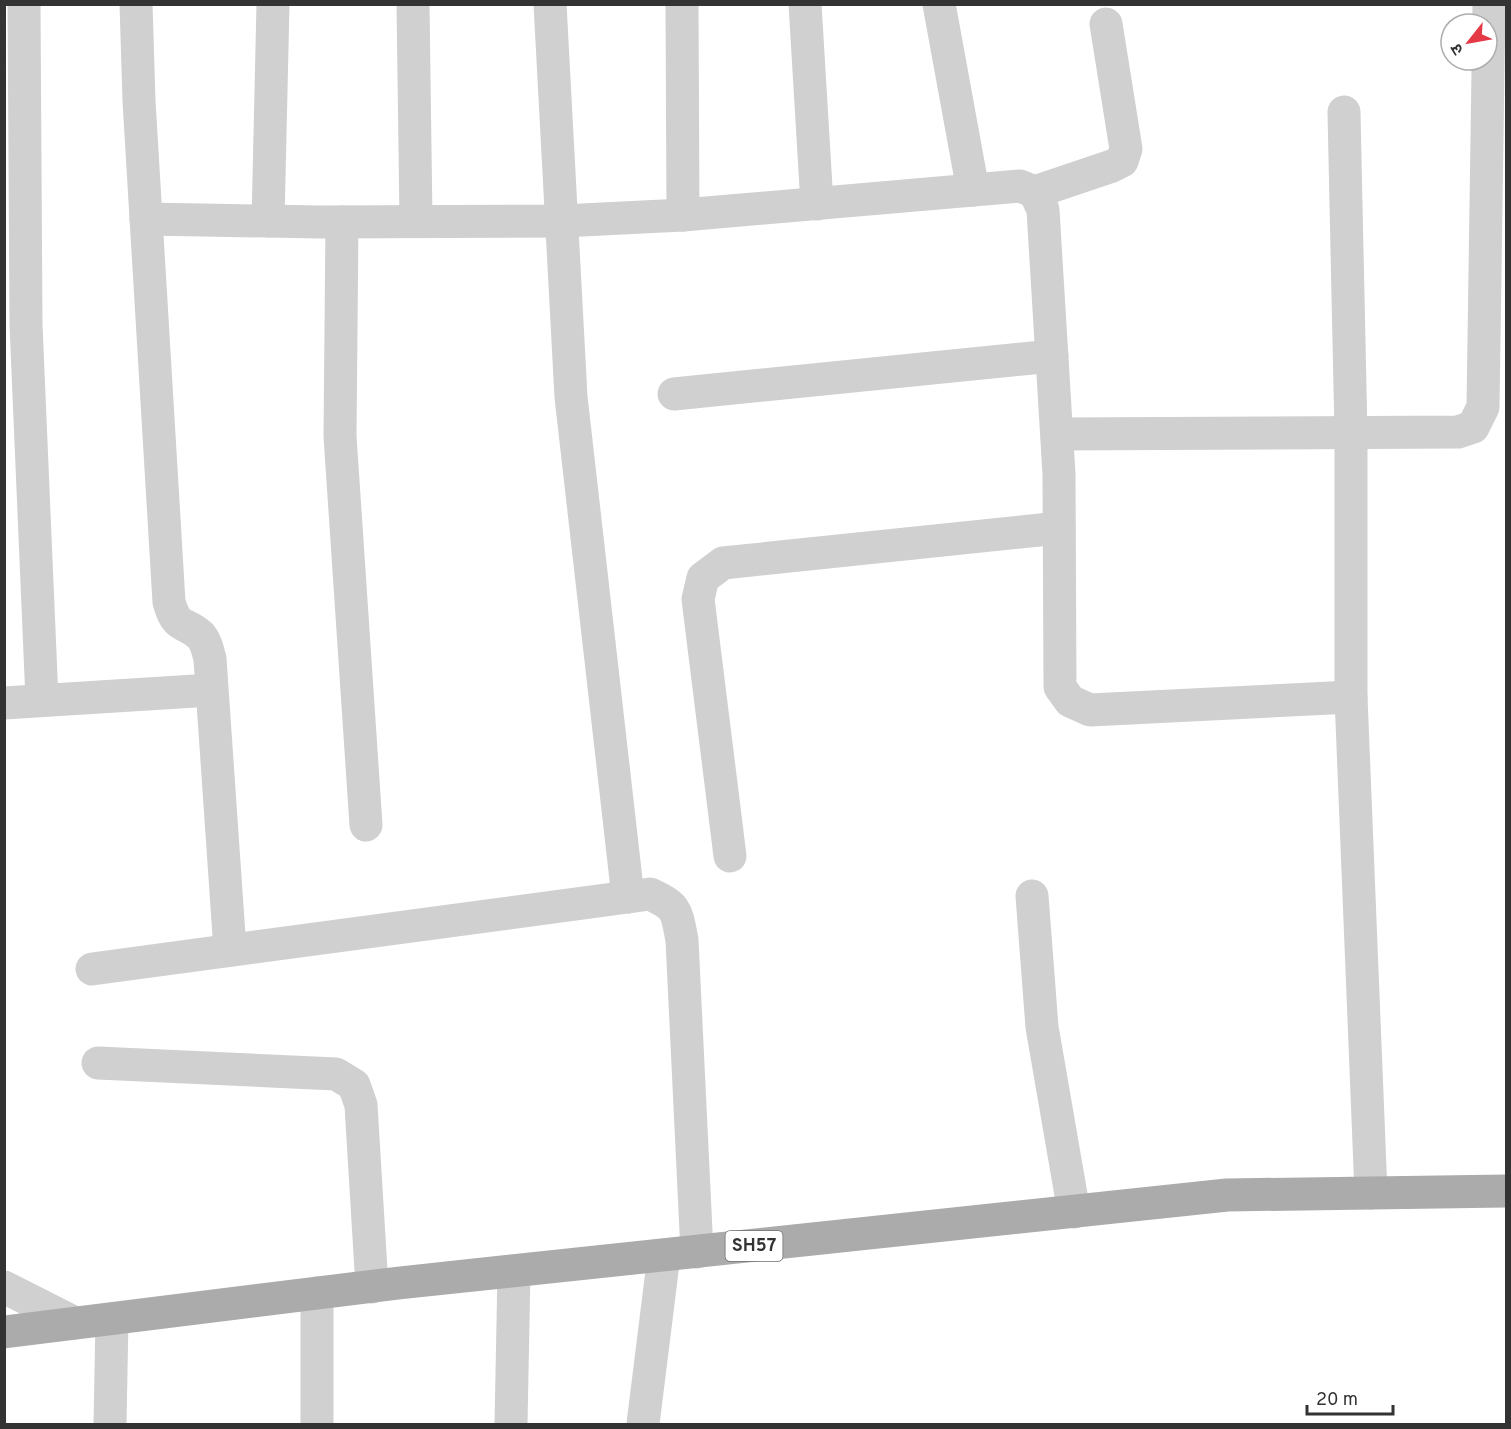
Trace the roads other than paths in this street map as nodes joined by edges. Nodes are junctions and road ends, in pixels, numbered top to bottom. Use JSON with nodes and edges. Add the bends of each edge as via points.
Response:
{"nodes":[{"id":1,"x":24,"y":4,"type":"edge"},
{"id":2,"x":136,"y":4,"type":"edge"},
{"id":3,"x":273,"y":4,"type":"edge"},
{"id":4,"x":413,"y":4,"type":"edge"},
{"id":5,"x":550,"y":4,"type":"edge"},
{"id":6,"x":682,"y":4,"type":"edge"},
{"id":7,"x":805,"y":4,"type":"edge"},
{"id":8,"x":939,"y":4,"type":"edge"},
{"id":9,"x":1490,"y":4,"type":"edge"},
{"id":10,"x":1106,"y":24,"type":"dead end"},
{"id":11,"x":1344,"y":112,"type":"dead end"},
{"id":12,"x":973,"y":190,"type":"junction"},
{"id":13,"x":1035,"y":192,"type":"junction"},
{"id":14,"x":817,"y":204,"type":"junction"},
{"id":15,"x":683,"y":215,"type":"junction"},
{"id":16,"x":146,"y":219,"type":"junction"},
{"id":17,"x":562,"y":220,"type":"junction"},
{"id":18,"x":268,"y":221,"type":"junction"},
{"id":19,"x":416,"y":221,"type":"junction"},
{"id":20,"x":342,"y":222,"type":"junction"},
{"id":21,"x":15,"y":240,"type":"edge"},
{"id":22,"x":16,"y":353,"type":"edge"},
{"id":23,"x":1052,"y":356,"type":"junction"},
{"id":24,"x":674,"y":394,"type":"dead end"},
{"id":25,"x":1057,"y":434,"type":"junction"},
{"id":26,"x":1351,"y":434,"type":"junction"},
{"id":27,"x":1059,"y":528,"type":"junction"},
{"id":28,"x":211,"y":690,"type":"junction"},
{"id":29,"x":1351,"y":697,"type":"junction"},
{"id":30,"x":42,"y":700,"type":"junction"},
{"id":31,"x":4,"y":703,"type":"edge"},
{"id":32,"x":366,"y":825,"type":"dead end"},
{"id":33,"x":730,"y":856,"type":"dead end"},
{"id":34,"x":1032,"y":896,"type":"dead end"},
{"id":35,"x":628,"y":897,"type":"junction"},
{"id":36,"x":230,"y":950,"type":"junction"},
{"id":37,"x":92,"y":969,"type":"dead end"},
{"id":38,"x":98,"y":1063,"type":"dead end"},
{"id":39,"x":1506,"y":1191,"type":"edge"},
{"id":40,"x":1371,"y":1193,"type":"junction"},
{"id":41,"x":1074,"y":1212,"type":"junction"},
{"id":42,"x":697,"y":1251,"type":"junction"},
{"id":43,"x":664,"y":1255,"type":"junction"},
{"id":44,"x":514,"y":1271,"type":"junction"},
{"id":45,"x":4,"y":1287,"type":"edge"},
{"id":46,"x":372,"y":1287,"type":"junction"},
{"id":47,"x":317,"y":1293,"type":"junction"},
{"id":48,"x":112,"y":1319,"type":"junction"},
{"id":49,"x":75,"y":1323,"type":"junction"},
{"id":50,"x":4,"y":1332,"type":"edge"},
{"id":51,"x":110,"y":1425,"type":"edge"},
{"id":52,"x":317,"y":1425,"type":"edge"},
{"id":53,"x":511,"y":1425,"type":"edge"},
{"id":54,"x":643,"y":1425,"type":"edge"}],
"edges":[{"from":1,"to":21,"type":"street"},
{"from":2,"to":16,"type":"street"},
{"from":3,"to":18,"type":"street"},
{"from":4,"to":19,"type":"street"},
{"from":5,"to":17,"type":"street"},
{"from":6,"to":15,"type":"street"},
{"from":7,"to":14,"type":"street"},
{"from":8,"to":12,"type":"street"},
{"from":9,"to":26,"type":"street","via":[[1483,407],[1473,427],[1458,432]]},
{"from":10,"to":13,"type":"street","via":[[1126,149],[1122,161]]},
{"from":11,"to":26,"type":"street"},
{"from":12,"to":13,"type":"street","via":[[1020,186]]},
{"from":12,"to":14,"type":"street"},
{"from":13,"to":23,"type":"street","via":[[1043,210]]},
{"from":14,"to":15,"type":"street"},
{"from":15,"to":17,"type":"street"},
{"from":16,"to":18,"type":"street"},
{"from":16,"to":28,"type":"street","via":[[169,602],[180,624],[201,636],[206,645]]},
{"from":17,"to":19,"type":"street"},
{"from":17,"to":35,"type":"street","via":[[571,397]]},
{"from":18,"to":20,"type":"street"},
{"from":19,"to":20,"type":"street"},
{"from":20,"to":32,"type":"street","via":[[340,436]]},
{"from":21,"to":22,"type":"street"},
{"from":22,"to":30,"type":"street"},
{"from":23,"to":24,"type":"street"},
{"from":23,"to":25,"type":"street"},
{"from":25,"to":26,"type":"street"},
{"from":25,"to":27,"type":"street"},
{"from":26,"to":29,"type":"street"},
{"from":27,"to":29,"type":"street","via":[[1060,687],[1070,701],[1090,710]]},
{"from":27,"to":33,"type":"street","via":[[723,562],[702,578],[698,599]]},
{"from":28,"to":30,"type":"street"},
{"from":28,"to":36,"type":"street"},
{"from":29,"to":40,"type":"street"},
{"from":30,"to":31,"type":"street"},
{"from":34,"to":41,"type":"street","via":[[1042,1027]]},
{"from":35,"to":36,"type":"street"},
{"from":35,"to":42,"type":"street","via":[[650,894],[669,902],[677,915],[682,940]]},
{"from":36,"to":37,"type":"street"},
{"from":38,"to":46,"type":"street","via":[[336,1074],[354,1085],[361,1105]]},
{"from":39,"to":40,"type":"main road","number":"SH57"},
{"from":40,"to":41,"type":"main road","number":"SH57","via":[[1227,1195]]},
{"from":41,"to":42,"type":"main road","number":"SH57"},
{"from":42,"to":43,"type":"main road","number":"SH57"},
{"from":43,"to":44,"type":"main road","number":"SH57"},
{"from":43,"to":54,"type":"street"},
{"from":44,"to":46,"type":"main road","number":"SH57"},
{"from":44,"to":53,"type":"street"},
{"from":45,"to":49,"type":"street"},
{"from":46,"to":47,"type":"main road","number":"SH57"},
{"from":47,"to":48,"type":"main road","number":"SH57"},
{"from":47,"to":52,"type":"street"},
{"from":48,"to":49,"type":"main road","number":"SH57"},
{"from":48,"to":51,"type":"street"},
{"from":49,"to":50,"type":"main road","number":"SH57"}]}
